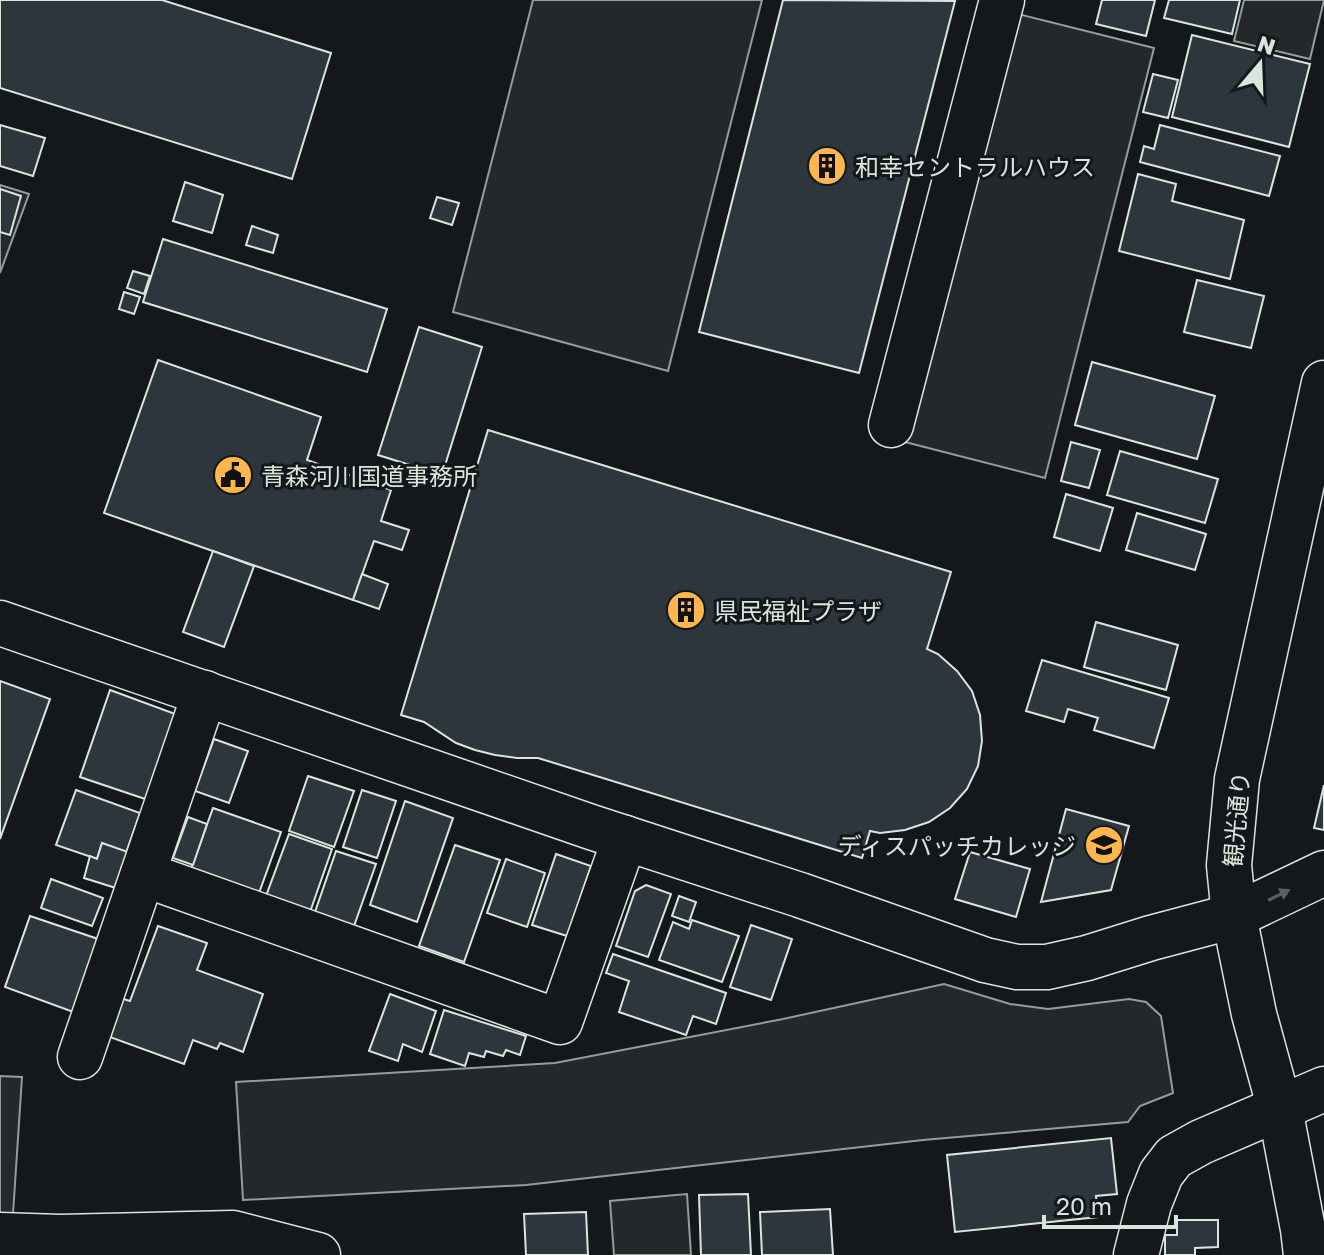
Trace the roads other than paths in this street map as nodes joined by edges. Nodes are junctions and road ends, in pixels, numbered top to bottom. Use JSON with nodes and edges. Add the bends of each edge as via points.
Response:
{"nodes":[{"id":1,"x":1002,"y":0,"type":"edge"},
{"id":2,"x":1324,"y":383,"type":"edge"},
{"id":3,"x":891,"y":425,"type":"dead end"},
{"id":4,"x":0,"y":623,"type":"edge"},
{"id":5,"x":205,"y":693,"type":"junction"},
{"id":6,"x":625,"y":838,"type":"junction"},
{"id":7,"x":1324,"y":873,"type":"edge"},
{"id":8,"x":143,"y":874,"type":"junction"},
{"id":9,"x":1234,"y":916,"type":"junction"},
{"id":10,"x":80,"y":1057,"type":"dead end"},
{"id":11,"x":1324,"y":1089,"type":"edge"},
{"id":12,"x":1280,"y":1109,"type":"junction"},
{"id":13,"x":0,"y":1235,"type":"edge"},
{"id":14,"x":318,"y":1255,"type":"edge"},
{"id":15,"x":1136,"y":1255,"type":"edge"},
{"id":16,"x":1306,"y":1255,"type":"edge"}],
"edges":[{"from":1,"to":3,"type":"main road"},
{"from":2,"to":9,"type":"main road","name":"観光通り","via":[[1237,779],[1229,865]]},
{"from":4,"to":5,"type":"main road"},
{"from":5,"to":6,"type":"main road"},
{"from":5,"to":8,"type":"main road"},
{"from":6,"to":8,"type":"main road","via":[[560,1022]]},
{"from":6,"to":9,"type":"main road","via":[[1017,967],[1087,958]]},
{"from":9,"to":7,"type":"main road","one_way":true},
{"from":8,"to":10,"type":"main road"},
{"from":9,"to":12,"type":"main road","name":"観光通り"},
{"from":11,"to":12,"type":"main road"},
{"from":12,"to":15,"type":"main road","via":[[1174,1157],[1149,1204]]},
{"from":12,"to":16,"type":"main road","name":"観光通り"},
{"from":13,"to":14,"type":"main road","via":[[233,1233]]}]}
